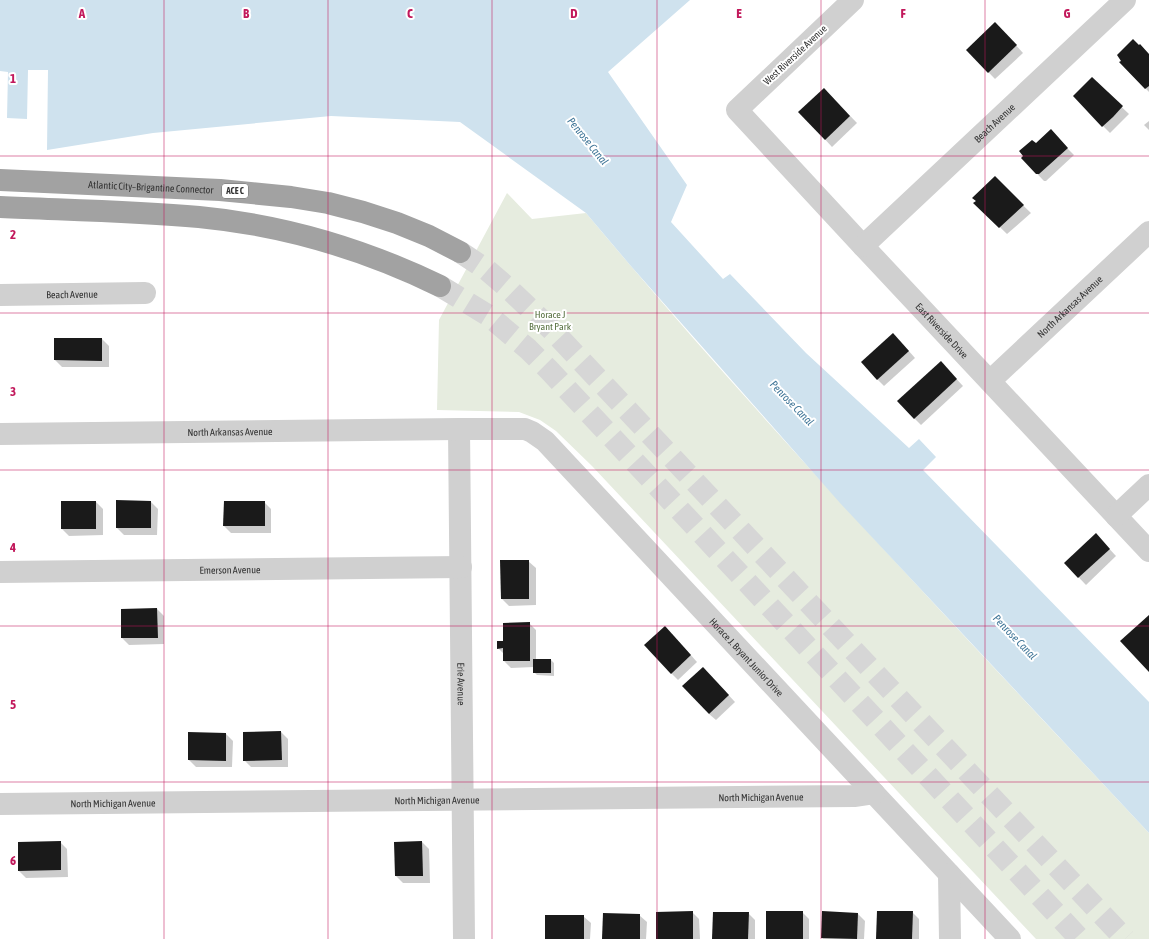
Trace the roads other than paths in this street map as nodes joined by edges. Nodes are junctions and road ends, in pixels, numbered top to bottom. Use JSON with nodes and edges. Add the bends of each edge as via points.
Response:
{"nodes":[{"id":1,"x":854,"y":0,"type":"edge"},
{"id":2,"x":1125,"y":0,"type":"edge"},
{"id":3,"x":737,"y":110,"type":"joint"},
{"id":4,"x":0,"y":180,"type":"edge"},
{"id":5,"x":0,"y":207,"type":"edge"},
{"id":6,"x":1149,"y":232,"type":"edge"},
{"id":7,"x":863,"y":246,"type":"junction"},
{"id":8,"x":460,"y":252,"type":"tunnel mouth"},
{"id":9,"x":440,"y":286,"type":"tunnel mouth"},
{"id":10,"x":145,"y":293,"type":"dead end"},
{"id":11,"x":0,"y":295,"type":"edge"},
{"id":12,"x":990,"y":380,"type":"junction"},
{"id":13,"x":459,"y":429,"type":"junction"},
{"id":14,"x":0,"y":434,"type":"edge"},
{"id":15,"x":1149,"y":485,"type":"edge"},
{"id":16,"x":1116,"y":516,"type":"junction"},
{"id":17,"x":1149,"y":551,"type":"edge"},
{"id":18,"x":461,"y":567,"type":"junction"},
{"id":19,"x":0,"y":572,"type":"edge"},
{"id":20,"x":874,"y":793,"type":"junction"},
{"id":21,"x":462,"y":799,"type":"junction"},
{"id":22,"x":0,"y":804,"type":"edge"},
{"id":23,"x":949,"y":874,"type":"junction"},
{"id":24,"x":464,"y":939,"type":"edge"},
{"id":25,"x":950,"y":939,"type":"edge"},
{"id":26,"x":1010,"y":939,"type":"edge"}],
"edges":[{"from":1,"to":3,"type":"street","name":"West Riverside Avenue"},
{"from":2,"to":7,"type":"street","name":"Beach Avenue"},
{"from":3,"to":7,"type":"street","name":"East Riverside Drive"},
{"from":4,"to":8,"type":"highway","name":"Atlantic City–Brigantine Connector","number":"ACE C","via":[[220,190],[290,197],[363,212],[429,236]]},
{"from":5,"to":9,"type":"highway","via":[[200,217],[265,227],[344,247],[409,271]]},
{"from":6,"to":12,"type":"street","name":"North Arkansas Avenue"},
{"from":7,"to":12,"type":"street","name":"East Riverside Drive"},
{"from":10,"to":11,"type":"street","name":"Beach Avenue"},
{"from":12,"to":16,"type":"street","name":"East Riverside Drive"},
{"from":13,"to":14,"type":"street","name":"North Arkansas Avenue"},
{"from":13,"to":18,"type":"street","name":"Erie Avenue"},
{"from":13,"to":20,"type":"street","name":"Horace J. Bryant Junior Drive","via":[[524,430],[542,438]]},
{"from":15,"to":16,"type":"street"},
{"from":16,"to":17,"type":"street","name":"East Riverside Drive"},
{"from":18,"to":19,"type":"street","name":"Emerson Avenue"},
{"from":18,"to":21,"type":"street","name":"Erie Avenue"},
{"from":20,"to":21,"type":"street","name":"North Michigan Avenue","via":[[854,796]]},
{"from":20,"to":23,"type":"street","name":"Horace J. Bryant Junior Drive"},
{"from":21,"to":22,"type":"street","name":"North Michigan Avenue"},
{"from":21,"to":24,"type":"street","name":"Erie Avenue"},
{"from":23,"to":25,"type":"street"},
{"from":23,"to":26,"type":"street","name":"Horace J. Bryant Junior Drive"}]}
